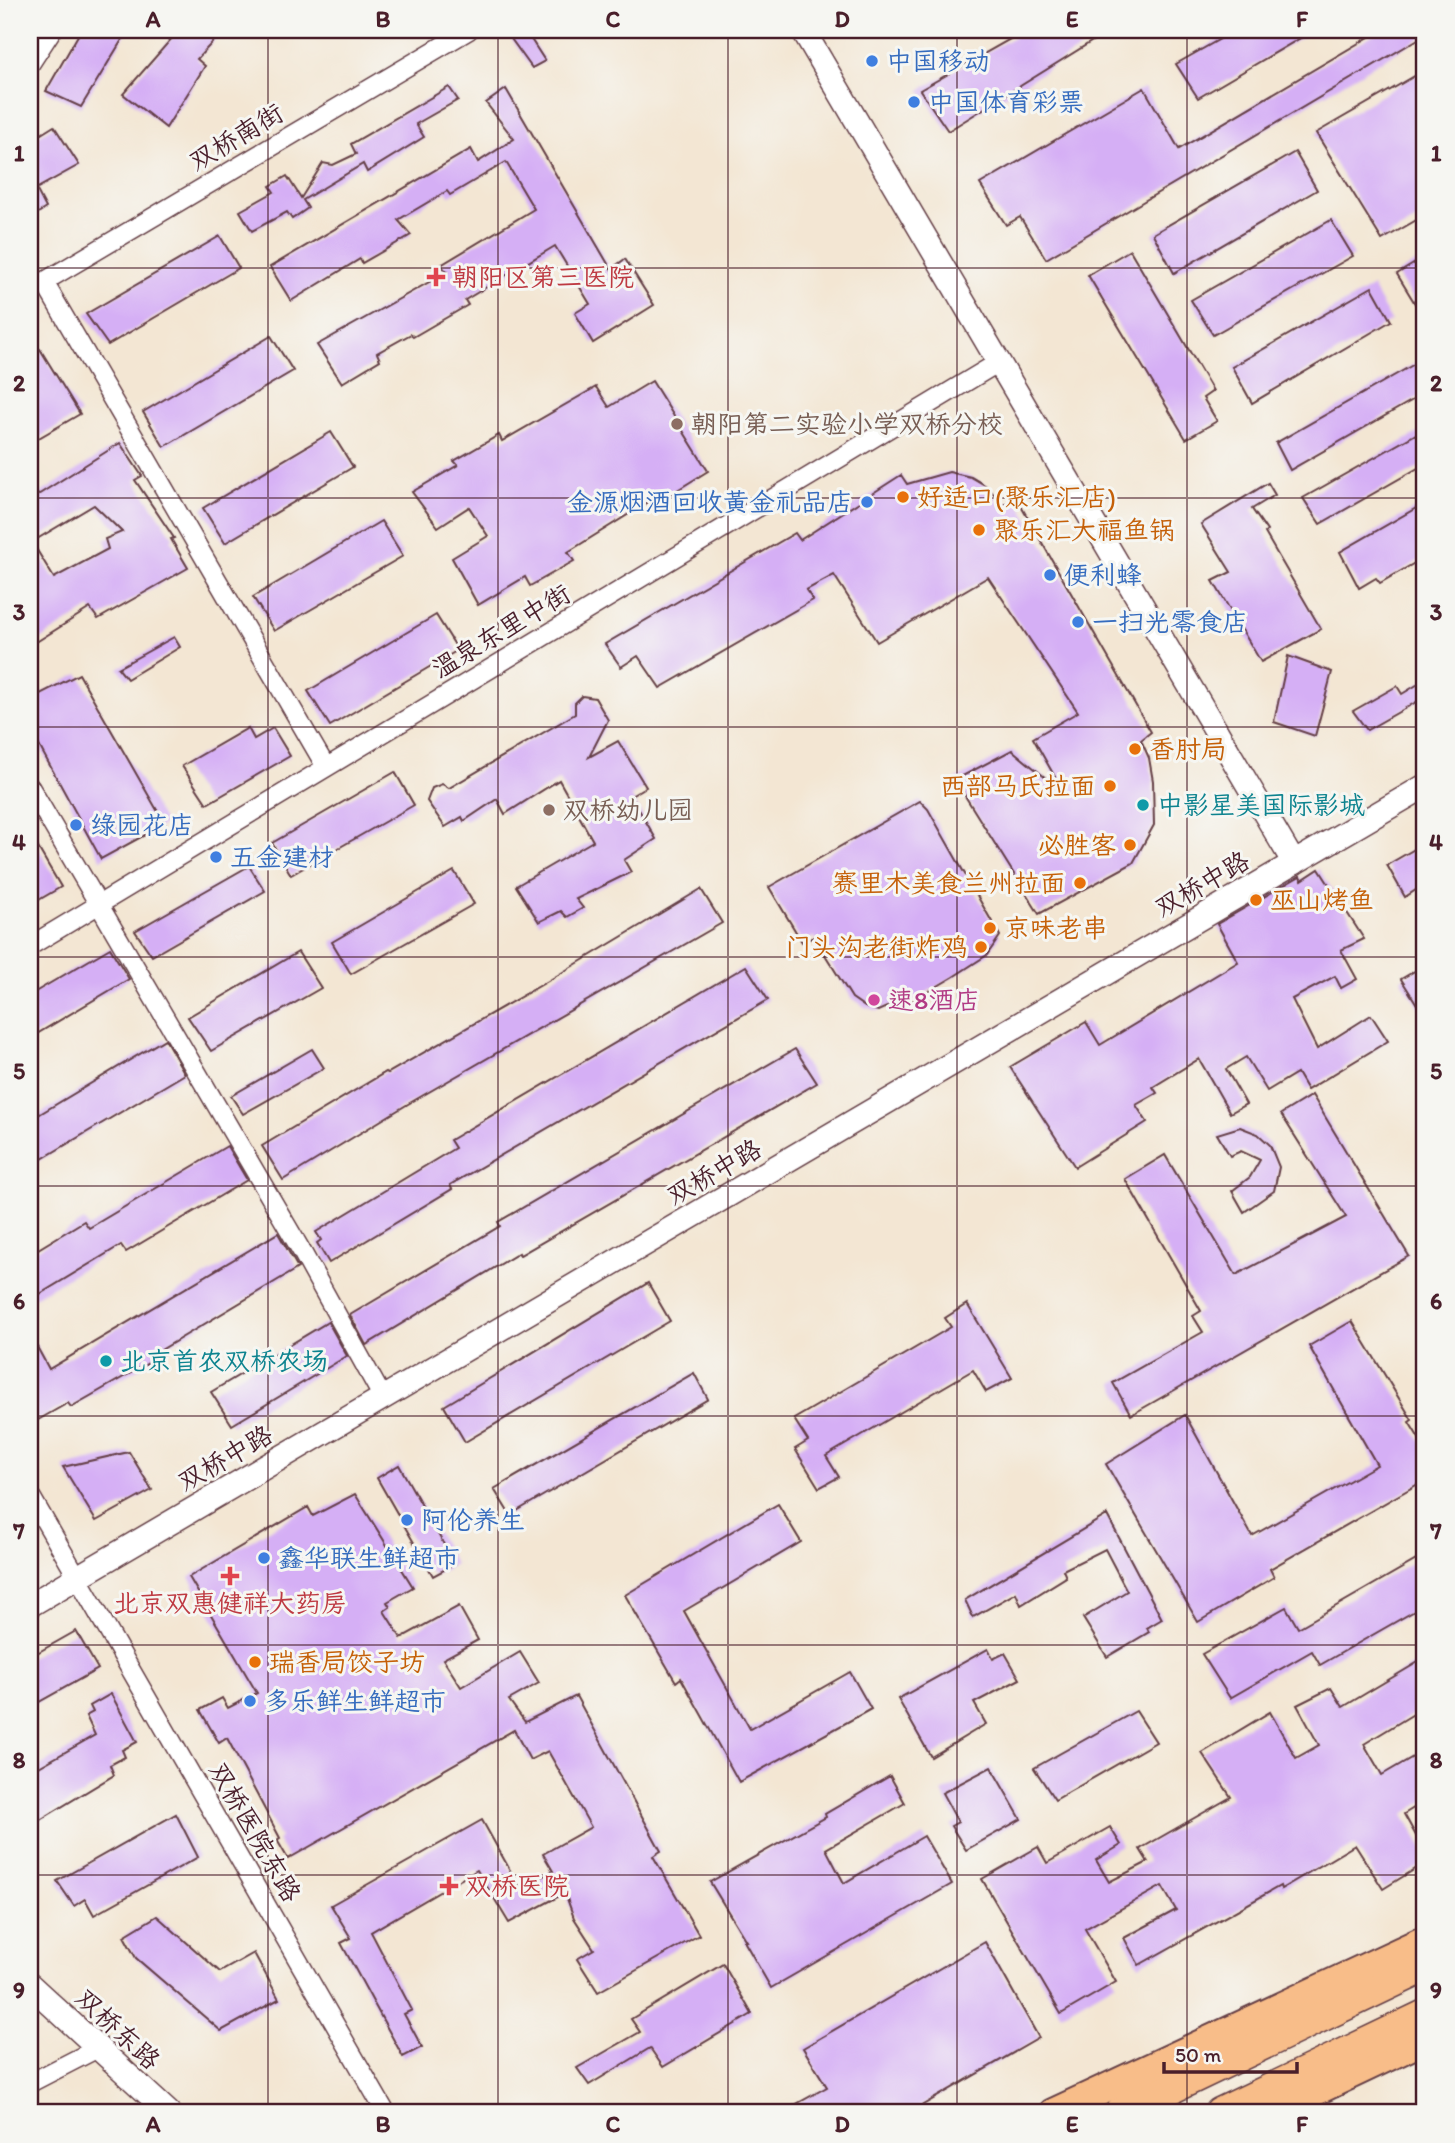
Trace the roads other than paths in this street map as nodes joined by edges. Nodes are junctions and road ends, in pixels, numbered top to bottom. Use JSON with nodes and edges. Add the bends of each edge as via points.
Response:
{"nodes":[{"id":1,"x":52,"y":30,"type":"edge"},
{"id":2,"x":469,"y":30,"type":"edge"},
{"id":3,"x":803,"y":30,"type":"edge"},
{"id":4,"x":30,"y":64,"type":"edge"},
{"id":5,"x":37,"y":286,"type":"edge"},
{"id":6,"x":999,"y":362,"type":"junction"},
{"id":7,"x":326,"y":767,"type":"junction"},
{"id":8,"x":1425,"y":786,"type":"edge"},
{"id":9,"x":30,"y":787,"type":"edge"},
{"id":10,"x":1294,"y":863,"type":"junction"},
{"id":11,"x":98,"y":905,"type":"junction"},
{"id":12,"x":30,"y":946,"type":"edge"},
{"id":13,"x":383,"y":1398,"type":"junction"},
{"id":14,"x":30,"y":1495,"type":"edge"},
{"id":15,"x":77,"y":1577,"type":"junction"},
{"id":16,"x":30,"y":1605,"type":"edge"},
{"id":17,"x":1425,"y":1940,"type":"edge"},
{"id":18,"x":1425,"y":1967,"type":"edge"},
{"id":19,"x":30,"y":1985,"type":"edge"},
{"id":20,"x":1425,"y":2015,"type":"edge"},
{"id":21,"x":1425,"y":2039,"type":"edge"},
{"id":22,"x":98,"y":2048,"type":"junction"},
{"id":23,"x":30,"y":2083,"type":"edge"},
{"id":24,"x":169,"y":2113,"type":"edge"},
{"id":25,"x":386,"y":2113,"type":"edge"},
{"id":26,"x":1053,"y":2113,"type":"edge"},
{"id":27,"x":1120,"y":2113,"type":"edge"},
{"id":28,"x":1220,"y":2113,"type":"edge"},
{"id":29,"x":1269,"y":2113,"type":"edge"}],
"edges":[{"from":1,"to":4,"type":"street"},
{"from":2,"to":5,"type":"street","name":"双桥南街"},
{"from":3,"to":6,"type":"street"},
{"from":5,"to":7,"type":"street"},
{"from":6,"to":7,"type":"street","name":"温泉东里中街"},
{"from":6,"to":10,"type":"street"},
{"from":7,"to":11,"type":"street","name":"温泉东里中街"},
{"from":8,"to":10,"type":"street","name":"双桥中路"},
{"from":9,"to":11,"type":"street"},
{"from":10,"to":13,"type":"street","name":"双桥中路"},
{"from":11,"to":12,"type":"street","name":"温泉东里中街"},
{"from":11,"to":13,"type":"street"},
{"from":13,"to":15,"type":"street","name":"双桥中路"},
{"from":14,"to":15,"type":"street","name":"双桥医院东路"},
{"from":15,"to":16,"type":"street","name":"双桥中路"},
{"from":15,"to":25,"type":"street","name":"双桥医院东路"},
{"from":17,"to":26,"type":"main road"},
{"from":18,"to":27,"type":"highway"},
{"from":19,"to":22,"type":"street","name":"双桥东路"},
{"from":20,"to":28,"type":"highway"},
{"from":21,"to":29,"type":"main road"},
{"from":22,"to":23,"type":"street"},
{"from":22,"to":24,"type":"street","name":"双桥东路"}]}
